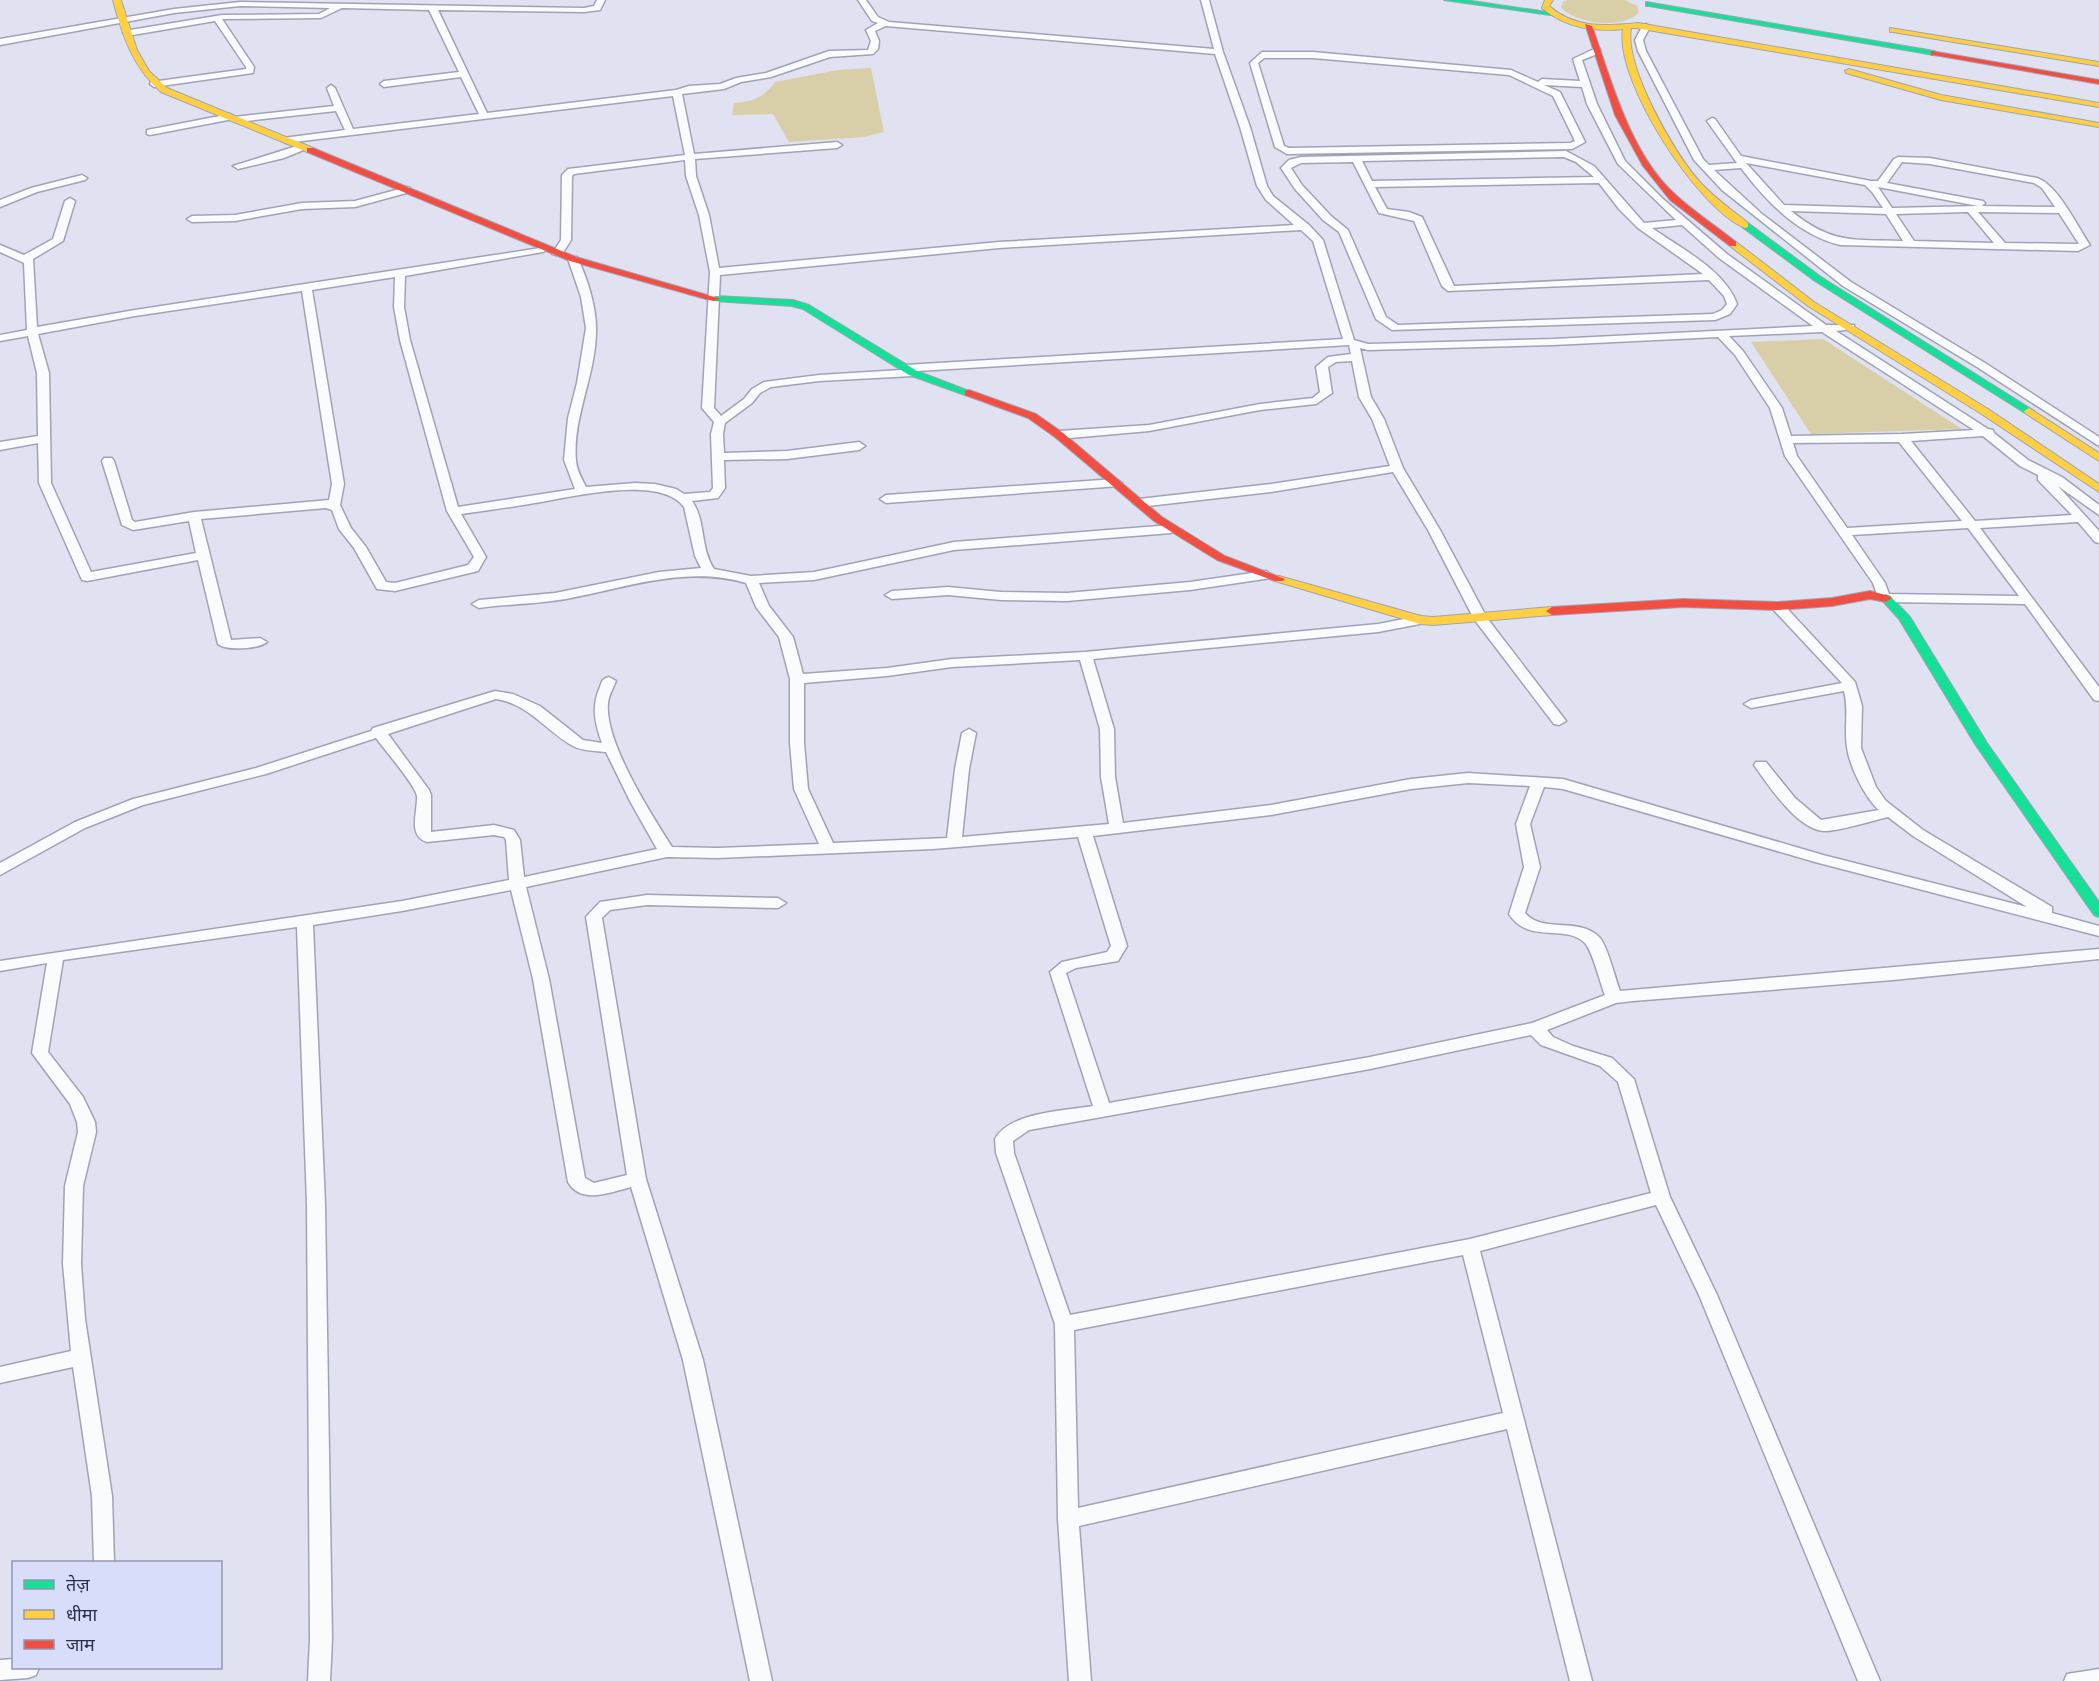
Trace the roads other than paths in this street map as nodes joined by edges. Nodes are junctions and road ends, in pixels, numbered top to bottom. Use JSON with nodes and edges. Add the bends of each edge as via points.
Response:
{"nodes":[{"id":1,"x":117,"y":0,"type":"edge"},
{"id":2,"x":601,"y":0,"type":"edge"},
{"id":3,"x":862,"y":0,"type":"edge"},
{"id":4,"x":1205,"y":0,"type":"edge"},
{"id":5,"x":1448,"y":0,"type":"edge"},
{"id":6,"x":1646,"y":2,"type":"edge"},
{"id":7,"x":342,"y":4,"type":"junction"},
{"id":8,"x":432,"y":7,"type":"junction"},
{"id":9,"x":1550,"y":7,"type":"edge"},
{"id":10,"x":217,"y":18,"type":"junction"},
{"id":11,"x":885,"y":23,"type":"junction"},
{"id":12,"x":1588,"y":26,"type":"junction"},
{"id":13,"x":1636,"y":26,"type":"junction"},
{"id":14,"x":123,"y":27,"type":"junction"},
{"id":15,"x":1811,"y":31,"type":"junction"},
{"id":16,"x":0,"y":42,"type":"edge"},
{"id":17,"x":1597,"y":51,"type":"junction"},
{"id":18,"x":1219,"y":52,"type":"junction"},
{"id":19,"x":1807,"y":53,"type":"junction"},
{"id":20,"x":2099,"y":64,"type":"edge"},
{"id":21,"x":464,"y":74,"type":"junction"},
{"id":22,"x":1532,"y":82,"type":"junction"},
{"id":23,"x":2099,"y":82,"type":"edge"},
{"id":24,"x":154,"y":84,"type":"junction"},
{"id":25,"x":384,"y":84,"type":"dead end"},
{"id":26,"x":1583,"y":84,"type":"junction"},
{"id":27,"x":331,"y":88,"type":"dead end"},
{"id":28,"x":676,"y":93,"type":"junction"},
{"id":29,"x":1647,"y":103,"type":"junction"},
{"id":30,"x":1669,"y":103,"type":"junction"},
{"id":31,"x":2099,"y":105,"type":"edge"},
{"id":32,"x":341,"y":108,"type":"junction"},
{"id":33,"x":484,"y":116,"type":"junction"},
{"id":34,"x":234,"y":118,"type":"junction"},
{"id":35,"x":1712,"y":121,"type":"dead end"},
{"id":36,"x":2099,"y":125,"type":"edge"},
{"id":37,"x":150,"y":132,"type":"dead end"},
{"id":38,"x":350,"y":132,"type":"junction"},
{"id":39,"x":286,"y":140,"type":"junction"},
{"id":40,"x":837,"y":145,"type":"dead end"},
{"id":41,"x":303,"y":147,"type":"junction"},
{"id":42,"x":690,"y":157,"type":"junction"},
{"id":43,"x":1356,"y":159,"type":"junction"},
{"id":44,"x":1739,"y":161,"type":"junction"},
{"id":45,"x":238,"y":166,"type":"dead end"},
{"id":46,"x":1705,"y":168,"type":"junction"},
{"id":47,"x":82,"y":178,"type":"dead end"},
{"id":48,"x":1602,"y":180,"type":"junction"},
{"id":49,"x":1868,"y":183,"type":"junction"},
{"id":50,"x":1369,"y":184,"type":"junction"},
{"id":51,"x":1881,"y":184,"type":"junction"},
{"id":52,"x":407,"y":190,"type":"junction"},
{"id":53,"x":70,"y":201,"type":"dead end"},
{"id":54,"x":0,"y":204,"type":"edge"},
{"id":55,"x":1782,"y":208,"type":"junction"},
{"id":56,"x":1999,"y":208,"type":"junction"},
{"id":57,"x":1971,"y":209,"type":"junction"},
{"id":58,"x":2064,"y":210,"type":"junction"},
{"id":59,"x":1889,"y":211,"type":"junction"},
{"id":60,"x":192,"y":219,"type":"dead end"},
{"id":61,"x":1683,"y":222,"type":"junction"},
{"id":62,"x":1642,"y":226,"type":"junction"},
{"id":63,"x":1305,"y":227,"type":"junction"},
{"id":64,"x":1910,"y":243,"type":"junction"},
{"id":65,"x":2002,"y":246,"type":"junction"},
{"id":66,"x":0,"y":248,"type":"edge"},
{"id":67,"x":543,"y":249,"type":"junction"},
{"id":68,"x":557,"y":254,"type":"junction"},
{"id":69,"x":25,"y":259,"type":"junction"},
{"id":70,"x":573,"y":260,"type":"junction"},
{"id":71,"x":715,"y":272,"type":"junction"},
{"id":72,"x":400,"y":275,"type":"junction"},
{"id":73,"x":1711,"y":278,"type":"junction"},
{"id":74,"x":307,"y":289,"type":"junction"},
{"id":75,"x":714,"y":299,"type":"junction"},
{"id":76,"x":1850,"y":327,"type":"junction"},
{"id":77,"x":1825,"y":328,"type":"junction"},
{"id":78,"x":32,"y":331,"type":"junction"},
{"id":79,"x":1720,"y":333,"type":"junction"},
{"id":80,"x":0,"y":338,"type":"edge"},
{"id":81,"x":1353,"y":348,"type":"junction"},
{"id":82,"x":909,"y":370,"type":"junction"},
{"id":83,"x":720,"y":422,"type":"junction"},
{"id":84,"x":2013,"y":430,"type":"junction"},
{"id":85,"x":1987,"y":433,"type":"junction"},
{"id":86,"x":1059,"y":435,"type":"junction"},
{"id":87,"x":1902,"y":438,"type":"junction"},
{"id":88,"x":44,"y":439,"type":"junction"},
{"id":89,"x":1786,"y":440,"type":"junction"},
{"id":90,"x":2099,"y":442,"type":"edge"},
{"id":91,"x":0,"y":446,"type":"edge"},
{"id":92,"x":860,"y":446,"type":"dead end"},
{"id":93,"x":720,"y":456,"type":"junction"},
{"id":94,"x":2099,"y":458,"type":"edge"},
{"id":95,"x":108,"y":460,"type":"dead end"},
{"id":96,"x":2030,"y":467,"type":"junction"},
{"id":97,"x":1397,"y":468,"type":"junction"},
{"id":98,"x":1116,"y":483,"type":"junction"},
{"id":99,"x":2099,"y":489,"type":"edge"},
{"id":100,"x":582,"y":491,"type":"junction"},
{"id":101,"x":683,"y":498,"type":"junction"},
{"id":102,"x":886,"y":499,"type":"dead end"},
{"id":103,"x":1139,"y":503,"type":"junction"},
{"id":104,"x":2070,"y":504,"type":"junction"},
{"id":105,"x":334,"y":505,"type":"junction"},
{"id":106,"x":2096,"y":505,"type":"edge"},
{"id":107,"x":453,"y":512,"type":"junction"},
{"id":108,"x":194,"y":516,"type":"junction"},
{"id":109,"x":2082,"y":518,"type":"junction"},
{"id":110,"x":1970,"y":525,"type":"junction"},
{"id":111,"x":1172,"y":529,"type":"junction"},
{"id":112,"x":1843,"y":532,"type":"junction"},
{"id":113,"x":2099,"y":539,"type":"edge"},
{"id":114,"x":203,"y":555,"type":"junction"},
{"id":115,"x":710,"y":572,"type":"junction"},
{"id":116,"x":1266,"y":575,"type":"junction"},
{"id":117,"x":751,"y":580,"type":"junction"},
{"id":118,"x":891,"y":595,"type":"dead end"},
{"id":119,"x":1886,"y":598,"type":"junction"},
{"id":120,"x":2028,"y":600,"type":"junction"},
{"id":121,"x":479,"y":604,"type":"dead end"},
{"id":122,"x":1777,"y":606,"type":"junction"},
{"id":123,"x":1481,"y":619,"type":"junction"},
{"id":124,"x":1420,"y":620,"type":"junction"},
{"id":125,"x":260,"y":642,"type":"dead end"},
{"id":126,"x":1085,"y":656,"type":"junction"},
{"id":127,"x":797,"y":679,"type":"junction"},
{"id":128,"x":609,"y":681,"type":"dead end"},
{"id":129,"x":1849,"y":686,"type":"junction"},
{"id":130,"x":2099,"y":696,"type":"edge"},
{"id":131,"x":1751,"y":704,"type":"dead end"},
{"id":132,"x":1559,"y":721,"type":"dead end"},
{"id":133,"x":378,"y":731,"type":"junction"},
{"id":134,"x":969,"y":733,"type":"dead end"},
{"id":135,"x":612,"y":749,"type":"junction"},
{"id":136,"x":1761,"y":765,"type":"dead end"},
{"id":137,"x":1539,"y":782,"type":"junction"},
{"id":138,"x":1890,"y":812,"type":"junction"},
{"id":139,"x":1118,"y":829,"type":"junction"},
{"id":140,"x":1084,"y":832,"type":"junction"},
{"id":141,"x":954,"y":843,"type":"junction"},
{"id":142,"x":828,"y":848,"type":"junction"},
{"id":143,"x":667,"y":852,"type":"junction"},
{"id":144,"x":0,"y":870,"type":"edge"},
{"id":145,"x":517,"y":881,"type":"junction"},
{"id":146,"x":778,"y":903,"type":"dead end"},
{"id":147,"x":2099,"y":912,"type":"edge"},
{"id":148,"x":2061,"y":921,"type":"junction"},
{"id":149,"x":305,"y":922,"type":"junction"},
{"id":150,"x":2099,"y":932,"type":"edge"},
{"id":151,"x":2099,"y":954,"type":"edge"},
{"id":152,"x":56,"y":956,"type":"junction"},
{"id":153,"x":0,"y":966,"type":"edge"},
{"id":154,"x":1614,"y":998,"type":"junction"},
{"id":155,"x":1535,"y":1028,"type":"junction"},
{"id":156,"x":1103,"y":1111,"type":"junction"},
{"id":157,"x":637,"y":1179,"type":"junction"},
{"id":158,"x":1661,"y":1197,"type":"junction"},
{"id":159,"x":1470,"y":1246,"type":"junction"},
{"id":160,"x":1064,"y":1324,"type":"junction"},
{"id":161,"x":81,"y":1357,"type":"junction"},
{"id":162,"x":0,"y":1375,"type":"edge"},
{"id":163,"x":1514,"y":1419,"type":"junction"},
{"id":164,"x":1068,"y":1519,"type":"junction"},
{"id":165,"x":104,"y":1561,"type":"edge"},
{"id":166,"x":2099,"y":1679,"type":"edge"},
{"id":167,"x":319,"y":1681,"type":"edge"},
{"id":168,"x":761,"y":1681,"type":"edge"},
{"id":169,"x":1080,"y":1681,"type":"edge"},
{"id":170,"x":1581,"y":1681,"type":"edge"},
{"id":171,"x":1869,"y":1681,"type":"edge"},
{"id":172,"x":2074,"y":1681,"type":"edge"}],
"edges":[{"from":1,"to":14,"type":"street"},
{"from":2,"to":8,"type":"street","via":[[597,8],[584,10]]},
{"from":3,"to":11,"type":"street","via":[[875,19]]},
{"from":4,"to":18,"type":"street"},
{"from":5,"to":9,"type":"street"},
{"from":6,"to":13,"type":"street","via":[[1654,12],[1653,17]]},
{"from":6,"to":15,"type":"street"},
{"from":7,"to":8,"type":"street"},
{"from":7,"to":10,"type":"street","via":[[321,16]]},
{"from":7,"to":14,"type":"street","via":[[240,4],[182,10]]},
{"from":8,"to":21,"type":"street"},
{"from":9,"to":12,"type":"street","via":[[1560,19]]},
{"from":10,"to":14,"type":"street"},
{"from":10,"to":24,"type":"street","via":[[250,71]]},
{"from":11,"to":18,"type":"street"},
{"from":11,"to":28,"type":"street","via":[[870,30],[875,43],[870,52],[829,54],[721,87]]},
{"from":12,"to":13,"type":"street"},
{"from":12,"to":17,"type":"street"},
{"from":13,"to":19,"type":"street"},
{"from":13,"to":29,"type":"street","via":[[1623,33],[1624,45]]},
{"from":13,"to":30,"type":"street","via":[[1639,42]]},
{"from":14,"to":16,"type":"street"},
{"from":14,"to":24,"type":"street"},
{"from":15,"to":20,"type":"street","via":[[1892,29]]},
{"from":15,"to":23,"type":"street"},
{"from":17,"to":26,"type":"street","via":[[1577,59]]},
{"from":17,"to":76,"type":"street","via":[[1607,86],[1634,148],[1655,181],[1770,275]]},
{"from":18,"to":63,"type":"street","via":[[1264,192]]},
{"from":19,"to":31,"type":"street"},
{"from":19,"to":36,"type":"street","via":[[1881,84],[1977,106]]},
{"from":21,"to":25,"type":"street"},
{"from":21,"to":33,"type":"street"},
{"from":22,"to":22,"type":"street","via":[[1505,72],[1312,54],[1262,55],[1254,63],[1280,147],[1292,152],[1579,144],[1557,94]]},
{"from":22,"to":26,"type":"street"},
{"from":24,"to":34,"type":"street"},
{"from":26,"to":61,"type":"street","via":[[1621,162]]},
{"from":27,"to":32,"type":"street"},
{"from":28,"to":33,"type":"street"},
{"from":28,"to":42,"type":"street"},
{"from":29,"to":30,"type":"street"},
{"from":29,"to":94,"type":"street","via":[[1695,182],[1743,223],[1818,279]]},
{"from":30,"to":46,"type":"street"},
{"from":32,"to":34,"type":"street"},
{"from":32,"to":38,"type":"street"},
{"from":33,"to":38,"type":"street"},
{"from":34,"to":37,"type":"street"},
{"from":34,"to":39,"type":"street"},
{"from":35,"to":44,"type":"street"},
{"from":38,"to":39,"type":"street"},
{"from":39,"to":41,"type":"street"},
{"from":40,"to":42,"type":"street"},
{"from":41,"to":45,"type":"street"},
{"from":41,"to":52,"type":"street"},
{"from":42,"to":68,"type":"street","via":[[568,173],[566,240]]},
{"from":42,"to":71,"type":"street","via":[[691,176],[704,215]]},
{"from":43,"to":48,"type":"street","via":[[1562,154],[1584,161]]},
{"from":43,"to":50,"type":"street"},
{"from":43,"to":73,"type":"street","via":[[1301,160],[1286,168],[1298,187],[1343,230],[1381,319],[1396,328],[1715,317],[1725,312],[1732,300]]},
{"from":44,"to":46,"type":"street"},
{"from":44,"to":49,"type":"street"},
{"from":44,"to":55,"type":"street"},
{"from":46,"to":90,"type":"street","via":[[1758,216],[1847,284],[1981,364]]},
{"from":47,"to":54,"type":"street","via":[[34,190]]},
{"from":48,"to":50,"type":"street"},
{"from":48,"to":62,"type":"street"},
{"from":49,"to":51,"type":"street"},
{"from":49,"to":59,"type":"street"},
{"from":50,"to":73,"type":"street","via":[[1383,211],[1418,219],[1447,286],[1452,289]]},
{"from":51,"to":56,"type":"street"},
{"from":51,"to":58,"type":"street","via":[[1899,160],[1922,160],[2037,181],[2046,186]]},
{"from":52,"to":60,"type":"street","via":[[355,204]]},
{"from":52,"to":67,"type":"street"},
{"from":53,"to":69,"type":"street","via":[[58,241]]},
{"from":55,"to":59,"type":"street"},
{"from":55,"to":64,"type":"street","via":[[1832,240]]},
{"from":56,"to":57,"type":"street"},
{"from":56,"to":58,"type":"street"},
{"from":57,"to":59,"type":"street"},
{"from":57,"to":65,"type":"street"},
{"from":58,"to":65,"type":"street","via":[[2084,242],[2083,247]]},
{"from":59,"to":64,"type":"street"},
{"from":61,"to":62,"type":"street"},
{"from":61,"to":77,"type":"street","via":[[1723,256]]},
{"from":62,"to":73,"type":"street"},
{"from":63,"to":71,"type":"street","via":[[999,245]]},
{"from":63,"to":81,"type":"street","via":[[1318,240]]},
{"from":64,"to":65,"type":"street"},
{"from":66,"to":69,"type":"street"},
{"from":67,"to":68,"type":"street"},
{"from":67,"to":72,"type":"street"},
{"from":68,"to":70,"type":"street"},
{"from":69,"to":78,"type":"street","via":[[29,264]]},
{"from":70,"to":75,"type":"street"},
{"from":70,"to":100,"type":"street","via":[[586,297],[591,328],[570,460]]},
{"from":71,"to":75,"type":"street"},
{"from":72,"to":74,"type":"street"},
{"from":72,"to":107,"type":"street","via":[[399,307],[405,340]]},
{"from":74,"to":78,"type":"street"},
{"from":74,"to":105,"type":"street","via":[[338,484]]},
{"from":75,"to":82,"type":"street","via":[[800,305]]},
{"from":75,"to":83,"type":"street","via":[[708,408]]},
{"from":76,"to":77,"type":"street"},
{"from":76,"to":84,"type":"street"},
{"from":77,"to":79,"type":"street"},
{"from":77,"to":85,"type":"street"},
{"from":78,"to":80,"type":"street"},
{"from":78,"to":88,"type":"street","via":[[43,372]]},
{"from":79,"to":81,"type":"street"},
{"from":79,"to":89,"type":"street","via":[[1739,353],[1776,408]]},
{"from":81,"to":82,"type":"street","via":[[1225,351]]},
{"from":81,"to":86,"type":"street","via":[[1323,363],[1326,393],[1316,401],[1260,407],[1149,428]]},
{"from":81,"to":97,"type":"street","via":[[1365,397]]},
{"from":82,"to":83,"type":"street","via":[[768,384]]},
{"from":82,"to":86,"type":"street","via":[[1026,413]]},
{"from":83,"to":93,"type":"street"},
{"from":84,"to":85,"type":"street"},
{"from":84,"to":99,"type":"street"},
{"from":85,"to":87,"type":"street"},
{"from":85,"to":96,"type":"street"},
{"from":86,"to":98,"type":"street"},
{"from":87,"to":89,"type":"street"},
{"from":87,"to":110,"type":"street"},
{"from":88,"to":91,"type":"street"},
{"from":88,"to":114,"type":"street","via":[[45,483],[87,577]]},
{"from":89,"to":112,"type":"street","via":[[1791,456]]},
{"from":92,"to":93,"type":"street","via":[[787,456]]},
{"from":93,"to":101,"type":"street","via":[[717,492]]},
{"from":95,"to":108,"type":"street","via":[[129,524]]},
{"from":96,"to":104,"type":"street"},
{"from":96,"to":106,"type":"street"},
{"from":97,"to":103,"type":"street"},
{"from":97,"to":123,"type":"street"},
{"from":98,"to":102,"type":"street"},
{"from":98,"to":103,"type":"street"},
{"from":100,"to":101,"type":"street","via":[[657,488]]},
{"from":100,"to":107,"type":"street"},
{"from":101,"to":115,"type":"street"},
{"from":103,"to":111,"type":"street"},
{"from":104,"to":106,"type":"street"},
{"from":104,"to":109,"type":"street"},
{"from":105,"to":107,"type":"street","via":[[380,583],[388,588],[452,574],[477,564],[480,557]]},
{"from":105,"to":108,"type":"street"},
{"from":108,"to":114,"type":"street"},
{"from":109,"to":110,"type":"street"},
{"from":109,"to":113,"type":"street"},
{"from":110,"to":112,"type":"street"},
{"from":110,"to":120,"type":"street"},
{"from":111,"to":116,"type":"street","via":[[1221,558]]},
{"from":111,"to":117,"type":"street","via":[[954,546],[814,576]]},
{"from":112,"to":119,"type":"street"},
{"from":114,"to":125,"type":"street","via":[[225,644]]},
{"from":115,"to":117,"type":"street"},
{"from":115,"to":121,"type":"street","via":[[686,572],[568,595]]},
{"from":116,"to":118,"type":"street","via":[[1068,597],[948,591]]},
{"from":116,"to":124,"type":"street"},
{"from":117,"to":127,"type":"street","via":[[763,607],[786,637]]},
{"from":119,"to":120,"type":"street"},
{"from":119,"to":122,"type":"street","via":[[1862,595],[1832,603]]},
{"from":119,"to":147,"type":"street","via":[[1904,617],[1981,744]]},
{"from":120,"to":130,"type":"street"},
{"from":122,"to":123,"type":"street","via":[[1683,603]]},
{"from":122,"to":129,"type":"street","via":[[1845,677]]},
{"from":123,"to":124,"type":"street"},
{"from":123,"to":132,"type":"street"},
{"from":124,"to":126,"type":"street","via":[[1378,628]]},
{"from":126,"to":127,"type":"street","via":[[952,663]]},
{"from":126,"to":139,"type":"street","via":[[1107,729],[1108,777]]},
{"from":127,"to":142,"type":"street","via":[[801,789]]},
{"from":128,"to":135,"type":"street","via":[[601,712]]},
{"from":129,"to":131,"type":"street"},
{"from":129,"to":138,"type":"street","via":[[1855,706],[1854,748],[1869,787]]},
{"from":133,"to":135,"type":"street","via":[[502,695],[535,709],[579,744]]},
{"from":133,"to":144,"type":"street","via":[[261,771],[138,801],[80,825]]},
{"from":133,"to":145,"type":"street","via":[[422,790],[424,834],[432,838],[494,830],[509,833]]},
{"from":134,"to":141,"type":"street"},
{"from":135,"to":143,"type":"street"},
{"from":136,"to":138,"type":"street","via":[[1805,817],[1817,825]]},
{"from":137,"to":139,"type":"street","via":[[1479,778],[1423,782],[1271,810]]},
{"from":137,"to":148,"type":"street","via":[[1579,787],[1820,859]]},
{"from":137,"to":154,"type":"street","via":[[1523,824],[1532,867],[1517,914],[1535,926],[1574,930],[1590,937]]},
{"from":138,"to":148,"type":"street"},
{"from":139,"to":140,"type":"street"},
{"from":140,"to":141,"type":"street"},
{"from":140,"to":156,"type":"street","via":[[1119,946],[1112,957],[1069,965],[1058,972]]},
{"from":141,"to":142,"type":"street"},
{"from":142,"to":143,"type":"street"},
{"from":143,"to":145,"type":"street"},
{"from":145,"to":149,"type":"street"},
{"from":145,"to":157,"type":"street","via":[[541,980],[577,1182],[592,1190]]},
{"from":146,"to":157,"type":"street","via":[[647,900],[605,906],[594,917]]},
{"from":148,"to":150,"type":"street"},
{"from":149,"to":152,"type":"street"},
{"from":149,"to":167,"type":"street","via":[[316,1204]]},
{"from":151,"to":154,"type":"street"},
{"from":152,"to":153,"type":"street"},
{"from":152,"to":161,"type":"street","via":[[40,1053],[77,1101],[86,1122],[74,1186],[72,1264]]},
{"from":154,"to":155,"type":"street"},
{"from":155,"to":156,"type":"street","via":[[1370,1063]]},
{"from":155,"to":158,"type":"street","via":[[1547,1041],[1606,1062],[1626,1079]]},
{"from":156,"to":160,"type":"street","via":[[1025,1124],[1004,1139],[1005,1153]]},
{"from":157,"to":168,"type":"street","via":[[693,1360]]},
{"from":158,"to":159,"type":"street"},
{"from":158,"to":171,"type":"street","via":[[1708,1295]]},
{"from":159,"to":160,"type":"street"},
{"from":159,"to":163,"type":"street"},
{"from":160,"to":164,"type":"street"},
{"from":161,"to":162,"type":"street"},
{"from":161,"to":165,"type":"street","via":[[102,1496]]},
{"from":163,"to":164,"type":"street"},
{"from":163,"to":170,"type":"street"},
{"from":164,"to":169,"type":"street"},
{"from":166,"to":172,"type":"street"}]}
